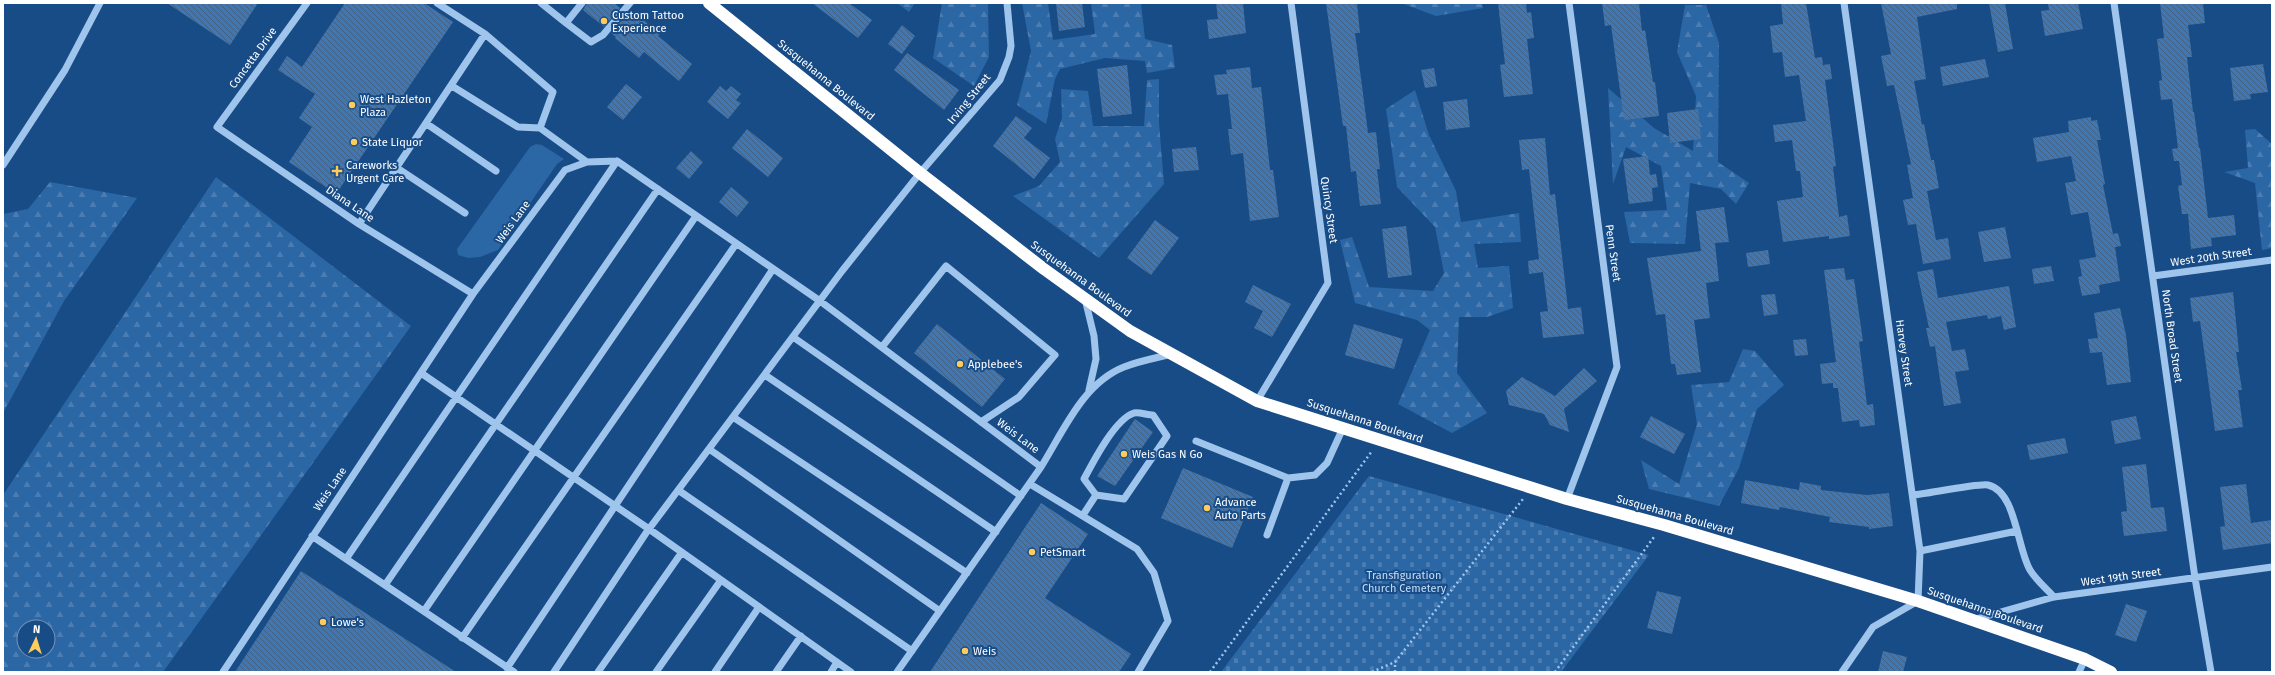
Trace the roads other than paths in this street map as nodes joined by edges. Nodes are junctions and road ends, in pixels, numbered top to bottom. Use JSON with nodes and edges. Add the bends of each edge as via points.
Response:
{"nodes":[{"id":1,"x":100,"y":3,"type":"edge"},
{"id":2,"x":307,"y":3,"type":"edge"},
{"id":3,"x":437,"y":3,"type":"edge"},
{"id":4,"x":541,"y":3,"type":"edge"},
{"id":5,"x":582,"y":3,"type":"edge"},
{"id":6,"x":630,"y":3,"type":"edge"},
{"id":7,"x":709,"y":3,"type":"edge"},
{"id":8,"x":1007,"y":3,"type":"edge"},
{"id":9,"x":1291,"y":3,"type":"edge"},
{"id":10,"x":1569,"y":3,"type":"edge"},
{"id":11,"x":1844,"y":3,"type":"edge"},
{"id":12,"x":2114,"y":3,"type":"edge"},
{"id":13,"x":566,"y":23,"type":"junction"},
{"id":14,"x":485,"y":34,"type":"junction"},
{"id":15,"x":452,"y":86,"type":"junction"},
{"id":16,"x":427,"y":124,"type":"junction"},
{"id":17,"x":217,"y":127,"type":"joint"},
{"id":18,"x":540,"y":128,"type":"junction"},
{"id":19,"x":587,"y":162,"type":"junction"},
{"id":20,"x":617,"y":162,"type":"junction"},
{"id":21,"x":3,"y":165,"type":"edge"},
{"id":22,"x":397,"y":168,"type":"junction"},
{"id":23,"x":496,"y":171,"type":"dead end"},
{"id":24,"x":920,"y":173,"type":"junction"},
{"id":25,"x":658,"y":190,"type":"junction"},
{"id":26,"x":465,"y":213,"type":"dead end"},
{"id":27,"x":696,"y":216,"type":"junction"},
{"id":28,"x":359,"y":224,"type":"junction"},
{"id":29,"x":736,"y":244,"type":"junction"},
{"id":30,"x":2272,"y":260,"type":"edge"},
{"id":31,"x":773,"y":269,"type":"junction"},
{"id":32,"x":2153,"y":276,"type":"junction"},
{"id":33,"x":473,"y":294,"type":"junction"},
{"id":34,"x":1084,"y":298,"type":"junction"},
{"id":35,"x":820,"y":301,"type":"junction"},
{"id":36,"x":793,"y":338,"type":"junction"},
{"id":37,"x":882,"y":347,"type":"junction"},
{"id":38,"x":1172,"y":354,"type":"junction"},
{"id":39,"x":421,"y":372,"type":"junction"},
{"id":40,"x":764,"y":375,"type":"junction"},
{"id":41,"x":1089,"y":390,"type":"junction"},
{"id":42,"x":456,"y":397,"type":"junction"},
{"id":43,"x":1257,"y":401,"type":"junction"},
{"id":44,"x":733,"y":417,"type":"junction"},
{"id":45,"x":981,"y":422,"type":"junction"},
{"id":46,"x":496,"y":424,"type":"junction"},
{"id":47,"x":1343,"y":428,"type":"junction"},
{"id":48,"x":1196,"y":441,"type":"dead end"},
{"id":49,"x":709,"y":449,"type":"junction"},
{"id":50,"x":535,"y":451,"type":"junction"},
{"id":51,"x":1041,"y":467,"type":"junction"},
{"id":52,"x":574,"y":477,"type":"junction"},
{"id":53,"x":1288,"y":478,"type":"junction"},
{"id":54,"x":1030,"y":484,"type":"junction"},
{"id":55,"x":678,"y":490,"type":"junction"},
{"id":56,"x":1096,"y":495,"type":"junction"},
{"id":57,"x":1912,"y":495,"type":"junction"},
{"id":58,"x":1021,"y":496,"type":"junction"},
{"id":59,"x":1567,"y":499,"type":"junction"},
{"id":60,"x":616,"y":506,"type":"junction"},
{"id":61,"x":1083,"y":516,"type":"junction"},
{"id":62,"x":649,"y":529,"type":"junction"},
{"id":63,"x":2017,"y":531,"type":"junction"},
{"id":64,"x":996,"y":532,"type":"junction"},
{"id":65,"x":1266,"y":535,"type":"dead end"},
{"id":66,"x":312,"y":536,"type":"junction"},
{"id":67,"x":1920,"y":551,"type":"junction"},
{"id":68,"x":682,"y":552,"type":"junction"},
{"id":69,"x":346,"y":559,"type":"junction"},
{"id":70,"x":2272,"y":567,"type":"edge"},
{"id":71,"x":967,"y":572,"type":"junction"},
{"id":72,"x":2195,"y":578,"type":"junction"},
{"id":73,"x":720,"y":580,"type":"junction"},
{"id":74,"x":385,"y":585,"type":"junction"},
{"id":75,"x":2054,"y":597,"type":"junction"},
{"id":76,"x":1918,"y":601,"type":"junction"},
{"id":77,"x":759,"y":607,"type":"junction"},
{"id":78,"x":940,"y":611,"type":"junction"},
{"id":79,"x":424,"y":612,"type":"junction"},
{"id":80,"x":1976,"y":619,"type":"junction"},
{"id":81,"x":801,"y":636,"type":"junction"},
{"id":82,"x":462,"y":638,"type":"junction"},
{"id":83,"x":912,"y":651,"type":"junction"},
{"id":84,"x":2085,"y":659,"type":"junction"},
{"id":85,"x":837,"y":662,"type":"junction"},
{"id":86,"x":510,"y":670,"type":"edge"},
{"id":87,"x":223,"y":672,"type":"edge"},
{"id":88,"x":554,"y":672,"type":"edge"},
{"id":89,"x":598,"y":672,"type":"edge"},
{"id":90,"x":656,"y":672,"type":"edge"},
{"id":91,"x":715,"y":672,"type":"edge"},
{"id":92,"x":776,"y":672,"type":"edge"},
{"id":93,"x":831,"y":672,"type":"edge"},
{"id":94,"x":851,"y":672,"type":"edge"},
{"id":95,"x":897,"y":672,"type":"edge"},
{"id":96,"x":1138,"y":672,"type":"edge"},
{"id":97,"x":1842,"y":672,"type":"edge"},
{"id":98,"x":2079,"y":672,"type":"edge"},
{"id":99,"x":2111,"y":672,"type":"edge"},
{"id":100,"x":2211,"y":672,"type":"edge"}],
"edges":[{"from":1,"to":21,"type":"street","via":[[65,70]]},
{"from":2,"to":17,"type":"street","name":"Concetta Drive"},
{"from":3,"to":14,"type":"street"},
{"from":4,"to":13,"type":"street"},
{"from":5,"to":13,"type":"street"},
{"from":6,"to":13,"type":"street","via":[[603,35],[591,42]]},
{"from":7,"to":24,"type":"highway","name":"Susquehanna Boulevard"},
{"from":8,"to":24,"type":"street","name":"Irving Street","via":[[1011,46],[1000,80]]},
{"from":9,"to":43,"type":"street","name":"Quincy Street","via":[[1328,283]]},
{"from":10,"to":59,"type":"street","name":"Penn Street","via":[[1617,367]]},
{"from":11,"to":57,"type":"street","name":"Harvey Street"},
{"from":12,"to":32,"type":"street","name":"North Broad Street"},
{"from":14,"to":15,"type":"street"},
{"from":14,"to":18,"type":"street","via":[[553,92]]},
{"from":15,"to":16,"type":"street"},
{"from":15,"to":18,"type":"street","via":[[518,127]]},
{"from":16,"to":22,"type":"street"},
{"from":16,"to":23,"type":"street"},
{"from":17,"to":28,"type":"street","name":"Diana Lane"},
{"from":18,"to":19,"type":"street"},
{"from":19,"to":20,"type":"street","name":"Weis Lane"},
{"from":19,"to":33,"type":"street","name":"Weis Lane","via":[[565,170]]},
{"from":20,"to":25,"type":"street","name":"Weis Lane"},
{"from":20,"to":42,"type":"street"},
{"from":22,"to":26,"type":"street"},
{"from":22,"to":28,"type":"street"},
{"from":24,"to":34,"type":"highway","name":"Susquehanna Boulevard"},
{"from":24,"to":35,"type":"street"},
{"from":25,"to":27,"type":"street","name":"Weis Lane"},
{"from":25,"to":46,"type":"street"},
{"from":27,"to":29,"type":"street","name":"Weis Lane"},
{"from":27,"to":50,"type":"street"},
{"from":28,"to":33,"type":"street","name":"Diana Lane"},
{"from":29,"to":31,"type":"street","name":"Weis Lane"},
{"from":29,"to":52,"type":"street"},
{"from":30,"to":32,"type":"street","name":"West 20th Street"},
{"from":31,"to":35,"type":"street","name":"Weis Lane"},
{"from":31,"to":60,"type":"street"},
{"from":32,"to":72,"type":"street","name":"North Broad Street"},
{"from":33,"to":39,"type":"street","name":"Weis Lane"},
{"from":34,"to":38,"type":"highway","name":"Susquehanna Boulevard","via":[[1130,331]]},
{"from":34,"to":41,"type":"street","via":[[1094,336],[1096,359]]},
{"from":35,"to":36,"type":"street"},
{"from":35,"to":37,"type":"street","name":"Weis Lane"},
{"from":36,"to":40,"type":"street"},
{"from":36,"to":58,"type":"street"},
{"from":37,"to":45,"type":"street","name":"Weis Lane"},
{"from":37,"to":45,"type":"street","via":[[946,266],[1055,355],[1020,397]]},
{"from":38,"to":41,"type":"street","via":[[1124,367]]},
{"from":38,"to":43,"type":"highway","name":"Susquehanna Boulevard"},
{"from":39,"to":42,"type":"street"},
{"from":39,"to":66,"type":"street","name":"Weis Lane"},
{"from":40,"to":44,"type":"street"},
{"from":40,"to":64,"type":"street"},
{"from":41,"to":51,"type":"street"},
{"from":42,"to":46,"type":"street"},
{"from":42,"to":69,"type":"street"},
{"from":43,"to":47,"type":"highway","name":"Susquehanna Boulevard"},
{"from":44,"to":49,"type":"street"},
{"from":44,"to":71,"type":"street"},
{"from":45,"to":51,"type":"street","name":"Weis Lane"},
{"from":46,"to":50,"type":"street"},
{"from":46,"to":74,"type":"street"},
{"from":47,"to":53,"type":"street","via":[[1327,463],[1315,475]]},
{"from":47,"to":59,"type":"highway","name":"Susquehanna Boulevard"},
{"from":48,"to":53,"type":"street"},
{"from":49,"to":55,"type":"street"},
{"from":49,"to":78,"type":"street"},
{"from":50,"to":52,"type":"street"},
{"from":50,"to":79,"type":"street"},
{"from":51,"to":54,"type":"street","name":"Weis Lane"},
{"from":52,"to":60,"type":"street"},
{"from":52,"to":82,"type":"street"},
{"from":53,"to":65,"type":"street"},
{"from":54,"to":58,"type":"street","name":"Weis Lane"},
{"from":54,"to":61,"type":"street"},
{"from":55,"to":62,"type":"street"},
{"from":55,"to":83,"type":"street"},
{"from":56,"to":56,"type":"street","via":[[1124,499],[1167,436],[1153,416],[1135,413],[1123,420],[1097,455],[1084,479]]},
{"from":56,"to":61,"type":"street"},
{"from":57,"to":63,"type":"street","via":[[1988,485],[2002,492]]},
{"from":57,"to":67,"type":"street","name":"Harvey Street"},
{"from":58,"to":64,"type":"street","name":"Weis Lane"},
{"from":59,"to":76,"type":"highway","name":"Susquehanna Boulevard","via":[[1664,525]]},
{"from":60,"to":62,"type":"street"},
{"from":60,"to":86,"type":"street"},
{"from":61,"to":96,"type":"street","via":[[1137,549],[1154,573],[1168,621]]},
{"from":62,"to":68,"type":"street"},
{"from":62,"to":88,"type":"street"},
{"from":63,"to":67,"type":"street"},
{"from":63,"to":75,"type":"street","via":[[2030,570]]},
{"from":64,"to":71,"type":"street","name":"Weis Lane"},
{"from":66,"to":69,"type":"street"},
{"from":66,"to":87,"type":"street","name":"Weis Lane"},
{"from":67,"to":76,"type":"street","name":"Harvey Street"},
{"from":68,"to":73,"type":"street"},
{"from":68,"to":89,"type":"street"},
{"from":69,"to":74,"type":"street"},
{"from":70,"to":72,"type":"street","name":"West 19th Street"},
{"from":71,"to":78,"type":"street","name":"Weis Lane"},
{"from":72,"to":75,"type":"street","name":"West 19th Street"},
{"from":72,"to":100,"type":"street","name":"North Broad Street"},
{"from":73,"to":77,"type":"street"},
{"from":73,"to":90,"type":"street"},
{"from":74,"to":79,"type":"street"},
{"from":75,"to":80,"type":"street","name":"West 19th Street"},
{"from":76,"to":80,"type":"highway","name":"Susquehanna Boulevard"},
{"from":76,"to":97,"type":"street","via":[[1873,627]]},
{"from":77,"to":81,"type":"street"},
{"from":77,"to":91,"type":"street"},
{"from":78,"to":83,"type":"street","name":"Weis Lane"},
{"from":79,"to":82,"type":"street"},
{"from":80,"to":84,"type":"highway","name":"Susquehanna Boulevard"},
{"from":81,"to":85,"type":"street"},
{"from":81,"to":92,"type":"street"},
{"from":82,"to":86,"type":"street"},
{"from":83,"to":95,"type":"street","name":"Weis Lane"},
{"from":84,"to":98,"type":"street"},
{"from":84,"to":99,"type":"highway","name":"Susquehanna Boulevard"},
{"from":85,"to":93,"type":"street"},
{"from":85,"to":94,"type":"street"}]}
